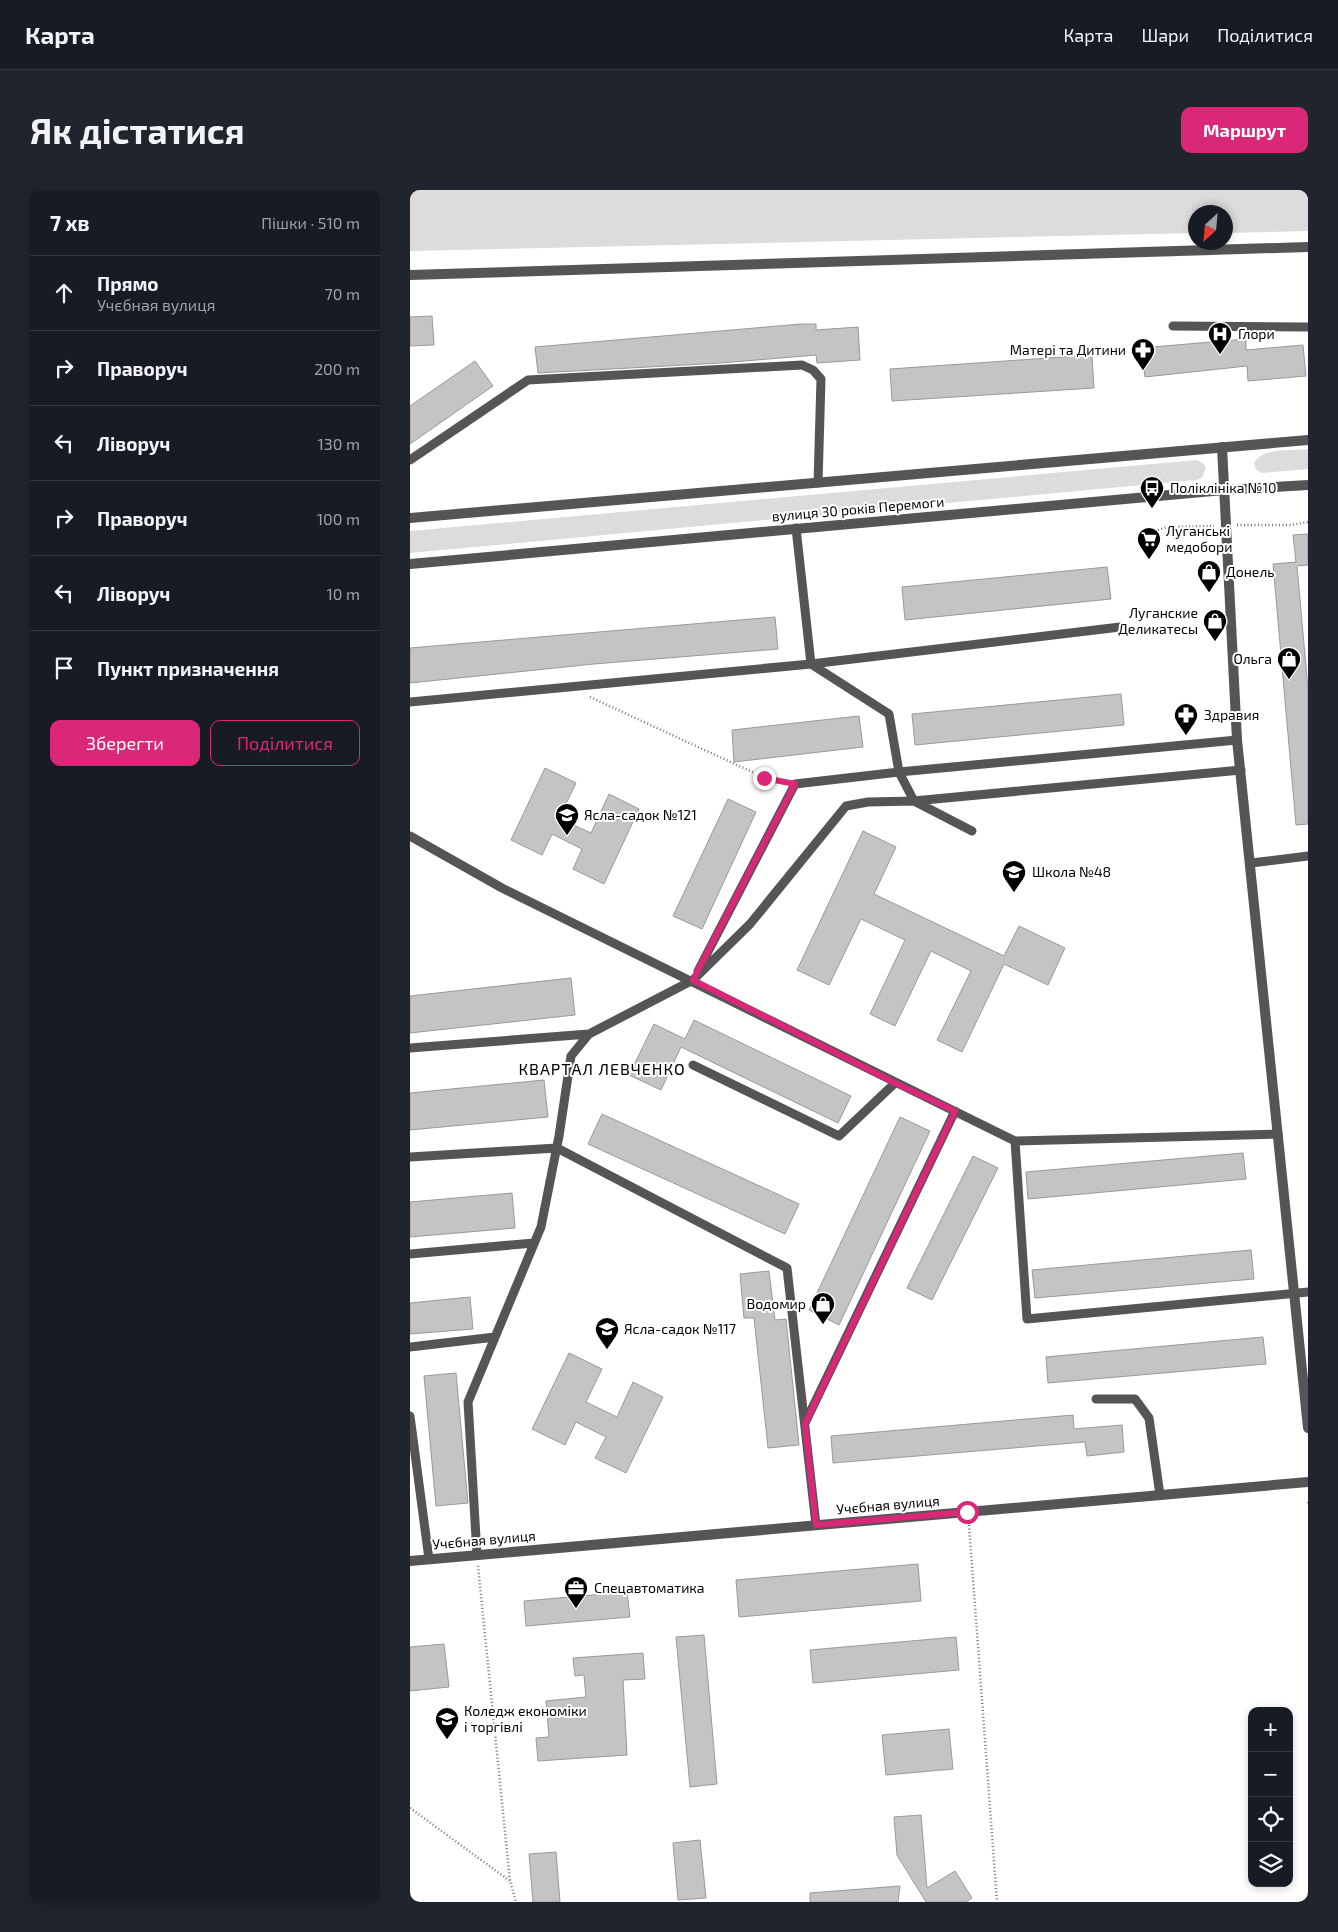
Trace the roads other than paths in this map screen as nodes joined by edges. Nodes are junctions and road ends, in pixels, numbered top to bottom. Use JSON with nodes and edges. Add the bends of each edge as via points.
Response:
{"nodes":[{"id":1,"x":1308,"y":247,"type":"edge"},
{"id":2,"x":410,"y":275,"type":"edge"},
{"id":3,"x":1173,"y":326,"type":"dead end"},
{"id":4,"x":1308,"y":327,"type":"edge"},
{"id":5,"x":1308,"y":440,"type":"edge"},
{"id":6,"x":1222,"y":447,"type":"junction"},
{"id":7,"x":410,"y":460,"type":"edge"},
{"id":8,"x":818,"y":483,"type":"junction"},
{"id":9,"x":1308,"y":485,"type":"edge"},
{"id":10,"x":1224,"y":490,"type":"junction"},
{"id":11,"x":410,"y":518,"type":"edge"},
{"id":12,"x":796,"y":528,"type":"junction"},
{"id":13,"x":410,"y":564,"type":"edge"},
{"id":14,"x":1120,"y":627,"type":"dead end"},
{"id":15,"x":811,"y":664,"type":"junction"},
{"id":16,"x":410,"y":702,"type":"edge"},
{"id":17,"x":1237,"y":740,"type":"junction"},
{"id":18,"x":1241,"y":770,"type":"junction"},
{"id":19,"x":899,"y":772,"type":"junction"},
{"id":20,"x":914,"y":801,"type":"junction"},
{"id":21,"x":972,"y":831,"type":"dead end"},
{"id":22,"x":410,"y":836,"type":"edge"},
{"id":23,"x":1308,"y":856,"type":"edge"},
{"id":24,"x":1251,"y":863,"type":"junction"},
{"id":25,"x":693,"y":980,"type":"junction"},
{"id":26,"x":589,"y":1034,"type":"junction"},
{"id":27,"x":410,"y":1048,"type":"edge"},
{"id":28,"x":693,"y":1065,"type":"dead end"},
{"id":29,"x":895,"y":1083,"type":"junction"},
{"id":30,"x":955,"y":1111,"type":"junction"},
{"id":31,"x":1278,"y":1134,"type":"junction"},
{"id":32,"x":1016,"y":1141,"type":"junction"},
{"id":33,"x":557,"y":1148,"type":"junction"},
{"id":34,"x":410,"y":1157,"type":"edge"},
{"id":35,"x":534,"y":1243,"type":"junction"},
{"id":36,"x":410,"y":1254,"type":"edge"},
{"id":37,"x":1308,"y":1292,"type":"edge"},
{"id":38,"x":1294,"y":1293,"type":"junction"},
{"id":39,"x":495,"y":1337,"type":"junction"},
{"id":40,"x":410,"y":1346,"type":"edge"},
{"id":41,"x":1096,"y":1399,"type":"dead end"},
{"id":42,"x":1307,"y":1414,"type":"edge"},
{"id":43,"x":410,"y":1416,"type":"edge"},
{"id":44,"x":805,"y":1424,"type":"junction"},
{"id":45,"x":1308,"y":1428,"type":"edge"},
{"id":46,"x":1308,"y":1482,"type":"edge"},
{"id":47,"x":1160,"y":1495,"type":"junction"},
{"id":48,"x":816,"y":1525,"type":"junction"},
{"id":49,"x":477,"y":1555,"type":"junction"},
{"id":50,"x":429,"y":1559,"type":"junction"},
{"id":51,"x":410,"y":1561,"type":"edge"}],
"edges":[{"from":1,"to":2,"type":"street"},
{"from":3,"to":4,"type":"lane"},
{"from":5,"to":6,"type":"street"},
{"from":6,"to":8,"type":"street"},
{"from":6,"to":10,"type":"street"},
{"from":7,"to":8,"type":"lane","via":[[528,380],[802,365],[821,379]]},
{"from":8,"to":11,"type":"street"},
{"from":9,"to":10,"type":"street","name":"вулиця 30 років Перемоги"},
{"from":10,"to":12,"type":"street","name":"вулиця 30 років Перемоги"},
{"from":10,"to":17,"type":"street"},
{"from":12,"to":13,"type":"street","name":"вулиця 30 років Перемоги"},
{"from":12,"to":15,"type":"lane"},
{"from":14,"to":15,"type":"lane"},
{"from":15,"to":16,"type":"lane"},
{"from":15,"to":19,"type":"lane","via":[[889,714]]},
{"from":17,"to":18,"type":"street"},
{"from":17,"to":19,"type":"lane"},
{"from":18,"to":20,"type":"lane"},
{"from":18,"to":24,"type":"street"},
{"from":19,"to":20,"type":"lane"},
{"from":19,"to":25,"type":"lane","via":[[795,784]]},
{"from":20,"to":21,"type":"lane"},
{"from":20,"to":25,"type":"lane","via":[[846,806],[750,924]]},
{"from":22,"to":25,"type":"lane","via":[[502,888]]},
{"from":23,"to":24,"type":"lane"},
{"from":24,"to":31,"type":"street"},
{"from":25,"to":26,"type":"lane"},
{"from":25,"to":29,"type":"lane"},
{"from":26,"to":27,"type":"lane"},
{"from":26,"to":33,"type":"lane","via":[[571,1056]]},
{"from":28,"to":29,"type":"lane","via":[[840,1136]]},
{"from":29,"to":30,"type":"lane"},
{"from":30,"to":32,"type":"lane"},
{"from":30,"to":44,"type":"lane"},
{"from":31,"to":32,"type":"lane"},
{"from":31,"to":38,"type":"street"},
{"from":32,"to":38,"type":"lane","via":[[1027,1319]]},
{"from":33,"to":34,"type":"lane"},
{"from":33,"to":35,"type":"lane"},
{"from":33,"to":44,"type":"lane","via":[[787,1268]]},
{"from":35,"to":36,"type":"lane"},
{"from":35,"to":39,"type":"lane"},
{"from":37,"to":38,"type":"lane"},
{"from":38,"to":42,"type":"street"},
{"from":39,"to":40,"type":"lane"},
{"from":39,"to":49,"type":"lane","via":[[468,1402]]},
{"from":41,"to":47,"type":"lane","via":[[1135,1398],[1149,1418]]},
{"from":42,"to":45,"type":"street"},
{"from":43,"to":50,"type":"lane"},
{"from":44,"to":48,"type":"lane"},
{"from":46,"to":47,"type":"street","name":"Учєбная вулиця"},
{"from":47,"to":48,"type":"street","name":"Учєбная вулиця"},
{"from":48,"to":49,"type":"street","name":"Учєбная вулиця"},
{"from":49,"to":50,"type":"street","name":"Учєбная вулиця"},
{"from":50,"to":51,"type":"street","name":"Учєбная вулиця"}]}
